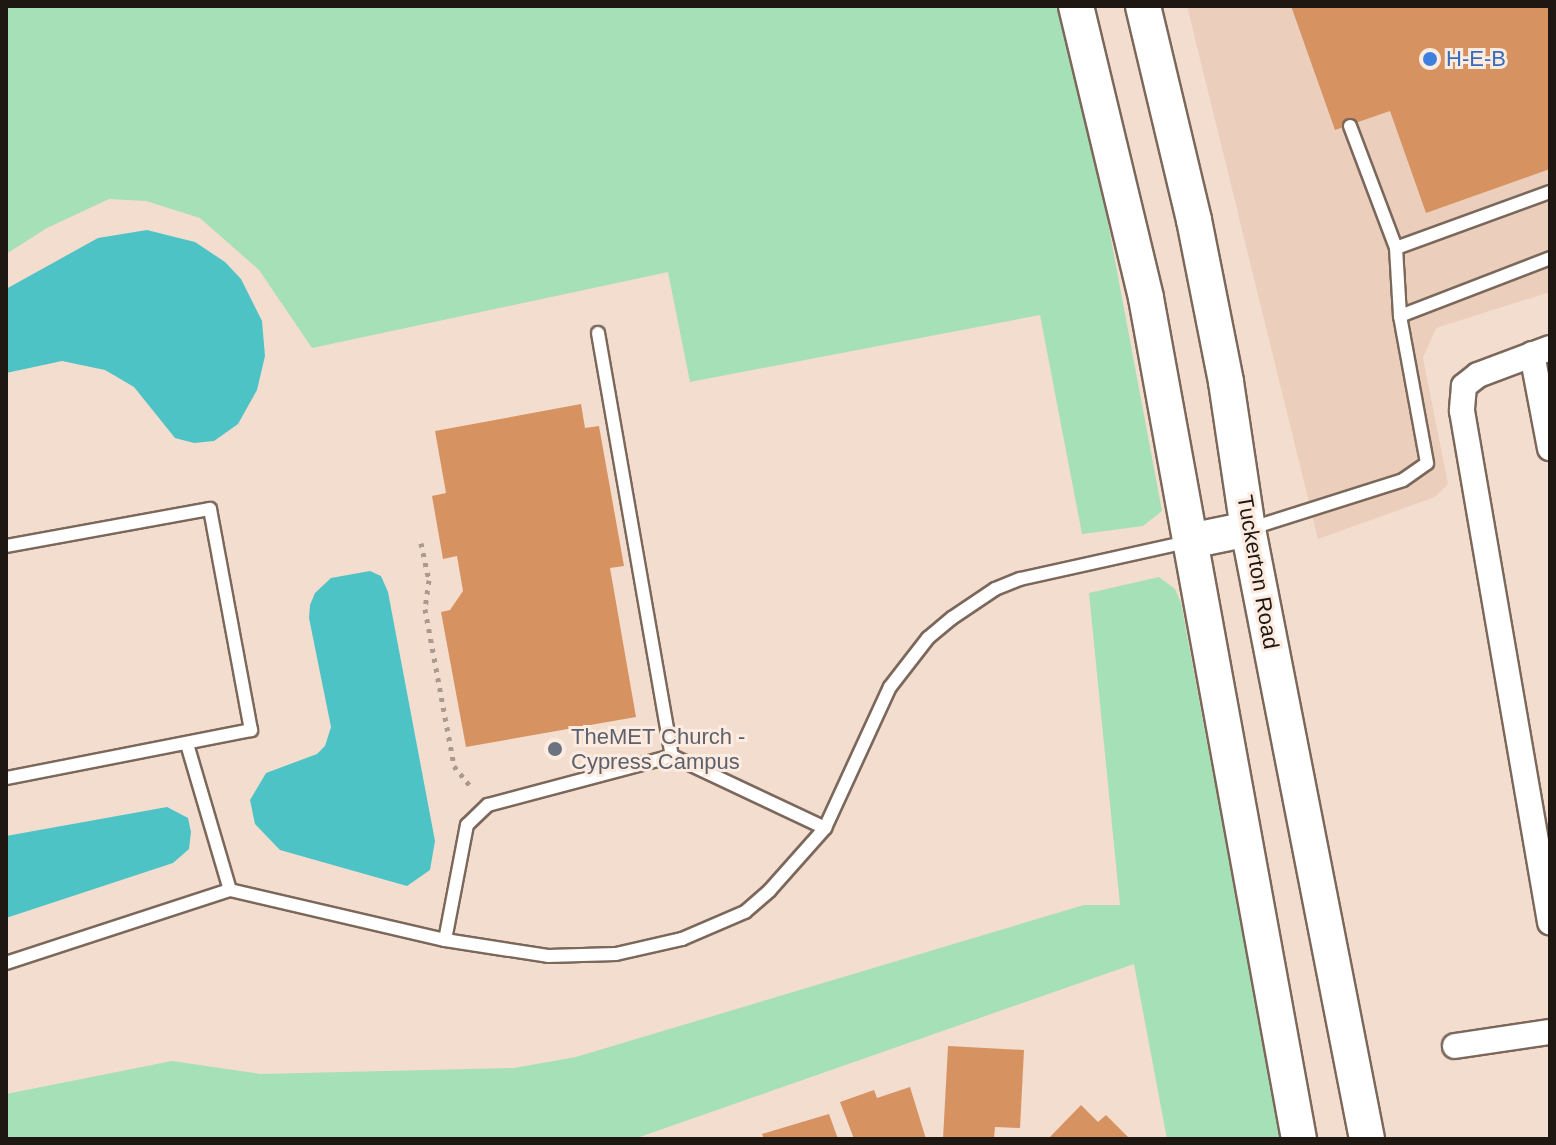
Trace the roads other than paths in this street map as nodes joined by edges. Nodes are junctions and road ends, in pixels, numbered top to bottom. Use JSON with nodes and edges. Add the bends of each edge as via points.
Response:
{"nodes":[{"id":1,"x":1076,"y":6,"type":"edge"},
{"id":2,"x":1143,"y":6,"type":"edge"},
{"id":3,"x":1350,"y":126,"type":"dead end"},
{"id":4,"x":1550,"y":192,"type":"edge"},
{"id":5,"x":1396,"y":248,"type":"junction"},
{"id":6,"x":1550,"y":258,"type":"edge"},
{"id":7,"x":1400,"y":316,"type":"junction"},
{"id":8,"x":598,"y":333,"type":"dead end"},
{"id":9,"x":1541,"y":351,"type":"edge"},
{"id":10,"x":1550,"y":448,"type":"edge"},
{"id":11,"x":1248,"y":529,"type":"junction"},
{"id":12,"x":1190,"y":541,"type":"junction"},
{"id":13,"x":6,"y":546,"type":"edge"},
{"id":14,"x":187,"y":744,"type":"junction"},
{"id":15,"x":672,"y":756,"type":"junction"},
{"id":16,"x":6,"y":778,"type":"edge"},
{"id":17,"x":825,"y":828,"type":"junction"},
{"id":18,"x":1547,"y":886,"type":"edge"},
{"id":19,"x":230,"y":890,"type":"junction"},
{"id":20,"x":1550,"y":922,"type":"edge"},
{"id":21,"x":445,"y":940,"type":"junction"},
{"id":22,"x":6,"y":963,"type":"edge"},
{"id":23,"x":1550,"y":1032,"type":"edge"},
{"id":24,"x":1455,"y":1046,"type":"dead end"},
{"id":25,"x":1299,"y":1139,"type":"edge"},
{"id":26,"x":1367,"y":1139,"type":"edge"}],
"edges":[{"from":1,"to":12,"type":"main road","via":[[1146,298]]},
{"from":2,"to":11,"type":"main road","name":"Tuckerton Road","via":[[1194,220]]},
{"from":3,"to":5,"type":"lane"},
{"from":4,"to":5,"type":"lane"},
{"from":5,"to":7,"type":"lane"},
{"from":6,"to":7,"type":"lane"},
{"from":7,"to":11,"type":"lane","via":[[1427,463],[1403,480]]},
{"from":8,"to":15,"type":"lane"},
{"from":9,"to":10,"type":"street"},
{"from":9,"to":18,"type":"street","via":[[1478,375],[1464,386],[1462,411]]},
{"from":11,"to":12,"type":"main road"},
{"from":11,"to":26,"type":"main road","name":"Tuckerton Road"},
{"from":12,"to":17,"type":"lane","via":[[1020,579],[952,618],[928,638],[890,687]]},
{"from":12,"to":25,"type":"main road"},
{"from":13,"to":14,"type":"lane","via":[[210,509],[251,730]]},
{"from":14,"to":16,"type":"lane"},
{"from":14,"to":19,"type":"lane"},
{"from":15,"to":17,"type":"lane"},
{"from":15,"to":21,"type":"lane","via":[[488,805],[467,825]]},
{"from":17,"to":21,"type":"lane","via":[[745,912],[682,939],[582,957]]},
{"from":18,"to":20,"type":"street"},
{"from":19,"to":21,"type":"lane"},
{"from":19,"to":22,"type":"lane"},
{"from":23,"to":24,"type":"street"}]}
